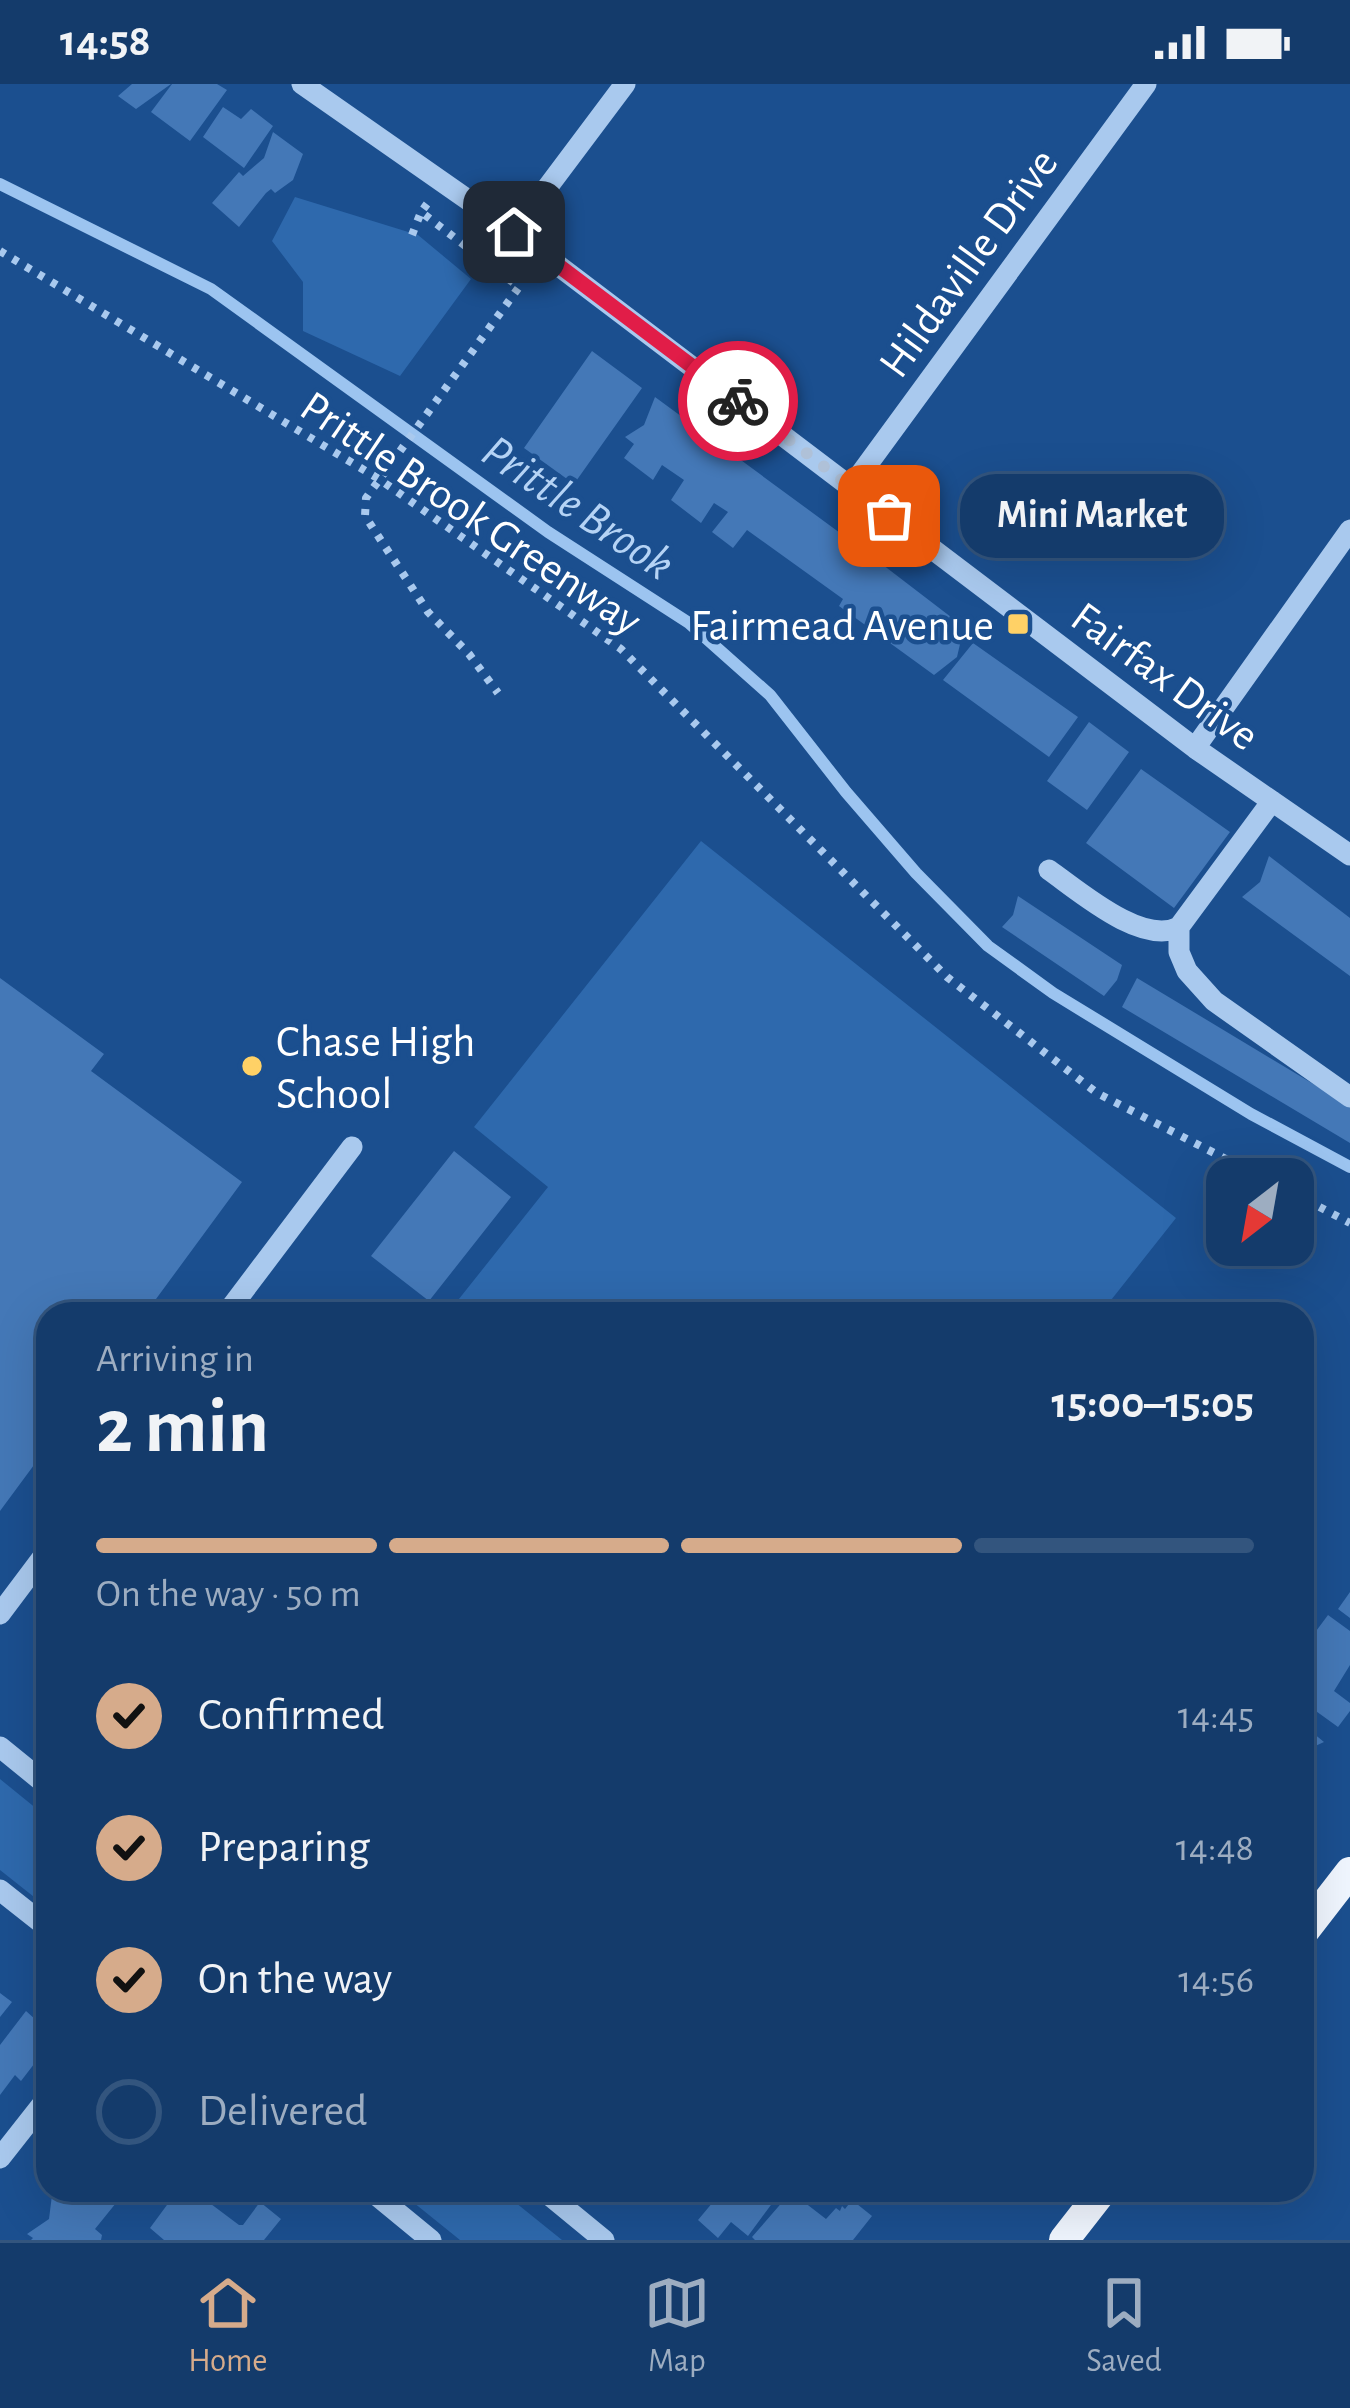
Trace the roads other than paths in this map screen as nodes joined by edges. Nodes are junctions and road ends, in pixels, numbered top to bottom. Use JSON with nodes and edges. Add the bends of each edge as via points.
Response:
{"nodes":[{"id":1,"x":302,"y":84,"type":"edge"},
{"id":2,"x":626,"y":84,"type":"edge"},
{"id":3,"x":1146,"y":84,"type":"edge"},
{"id":4,"x":514,"y":232,"type":"junction"},
{"id":5,"x":851,"y":487,"type":"junction"},
{"id":6,"x":1350,"y":530,"type":"edge"},
{"id":7,"x":1195,"y":748,"type":"junction"},
{"id":8,"x":1272,"y":801,"type":"junction"},
{"id":9,"x":1350,"y":855,"type":"edge"},
{"id":10,"x":1048,"y":870,"type":"dead end"},
{"id":11,"x":1179,"y":927,"type":"junction"},
{"id":12,"x":1350,"y":1097,"type":"edge"},
{"id":13,"x":352,"y":1148,"type":"dead end"},
{"id":14,"x":235,"y":1302,"type":"edge"},
{"id":15,"x":36,"y":1565,"type":"edge"},
{"id":16,"x":2,"y":1607,"type":"edge"},
{"id":17,"x":0,"y":1747,"type":"edge"},
{"id":18,"x":36,"y":1776,"type":"edge"},
{"id":19,"x":1350,"y":1872,"type":"edge"},
{"id":20,"x":0,"y":1890,"type":"edge"},
{"id":21,"x":36,"y":1918,"type":"edge"},
{"id":22,"x":1314,"y":1918,"type":"edge"},
{"id":23,"x":36,"y":2112,"type":"edge"},
{"id":24,"x":0,"y":2158,"type":"edge"},
{"id":25,"x":385,"y":2202,"type":"edge"},
{"id":26,"x":558,"y":2202,"type":"edge"},
{"id":27,"x":1094,"y":2202,"type":"edge"},
{"id":28,"x":431,"y":2240,"type":"edge"},
{"id":29,"x":604,"y":2240,"type":"edge"},
{"id":30,"x":1064,"y":2240,"type":"edge"}],
"edges":[{"from":1,"to":4,"type":"street","name":"Fairfax Drive"},
{"from":2,"to":4,"type":"street"},
{"from":3,"to":5,"type":"street","name":"Hildaville Drive"},
{"from":4,"to":5,"type":"street","name":"Fairfax Drive"},
{"from":5,"to":7,"type":"street","name":"Fairfax Drive"},
{"from":6,"to":7,"type":"street"},
{"from":7,"to":8,"type":"street","name":"Fairfax Drive"},
{"from":8,"to":9,"type":"street","name":"Fairfax Drive"},
{"from":8,"to":11,"type":"street"},
{"from":10,"to":11,"type":"street","via":[[1133,925]]},
{"from":11,"to":12,"type":"street","via":[[1187,970],[1214,1001]]},
{"from":13,"to":14,"type":"street"},
{"from":15,"to":16,"type":"street"},
{"from":17,"to":18,"type":"street"},
{"from":19,"to":22,"type":"main road"},
{"from":20,"to":21,"type":"street"},
{"from":23,"to":24,"type":"street"},
{"from":25,"to":28,"type":"street"},
{"from":26,"to":29,"type":"street"},
{"from":27,"to":30,"type":"main road"}]}
